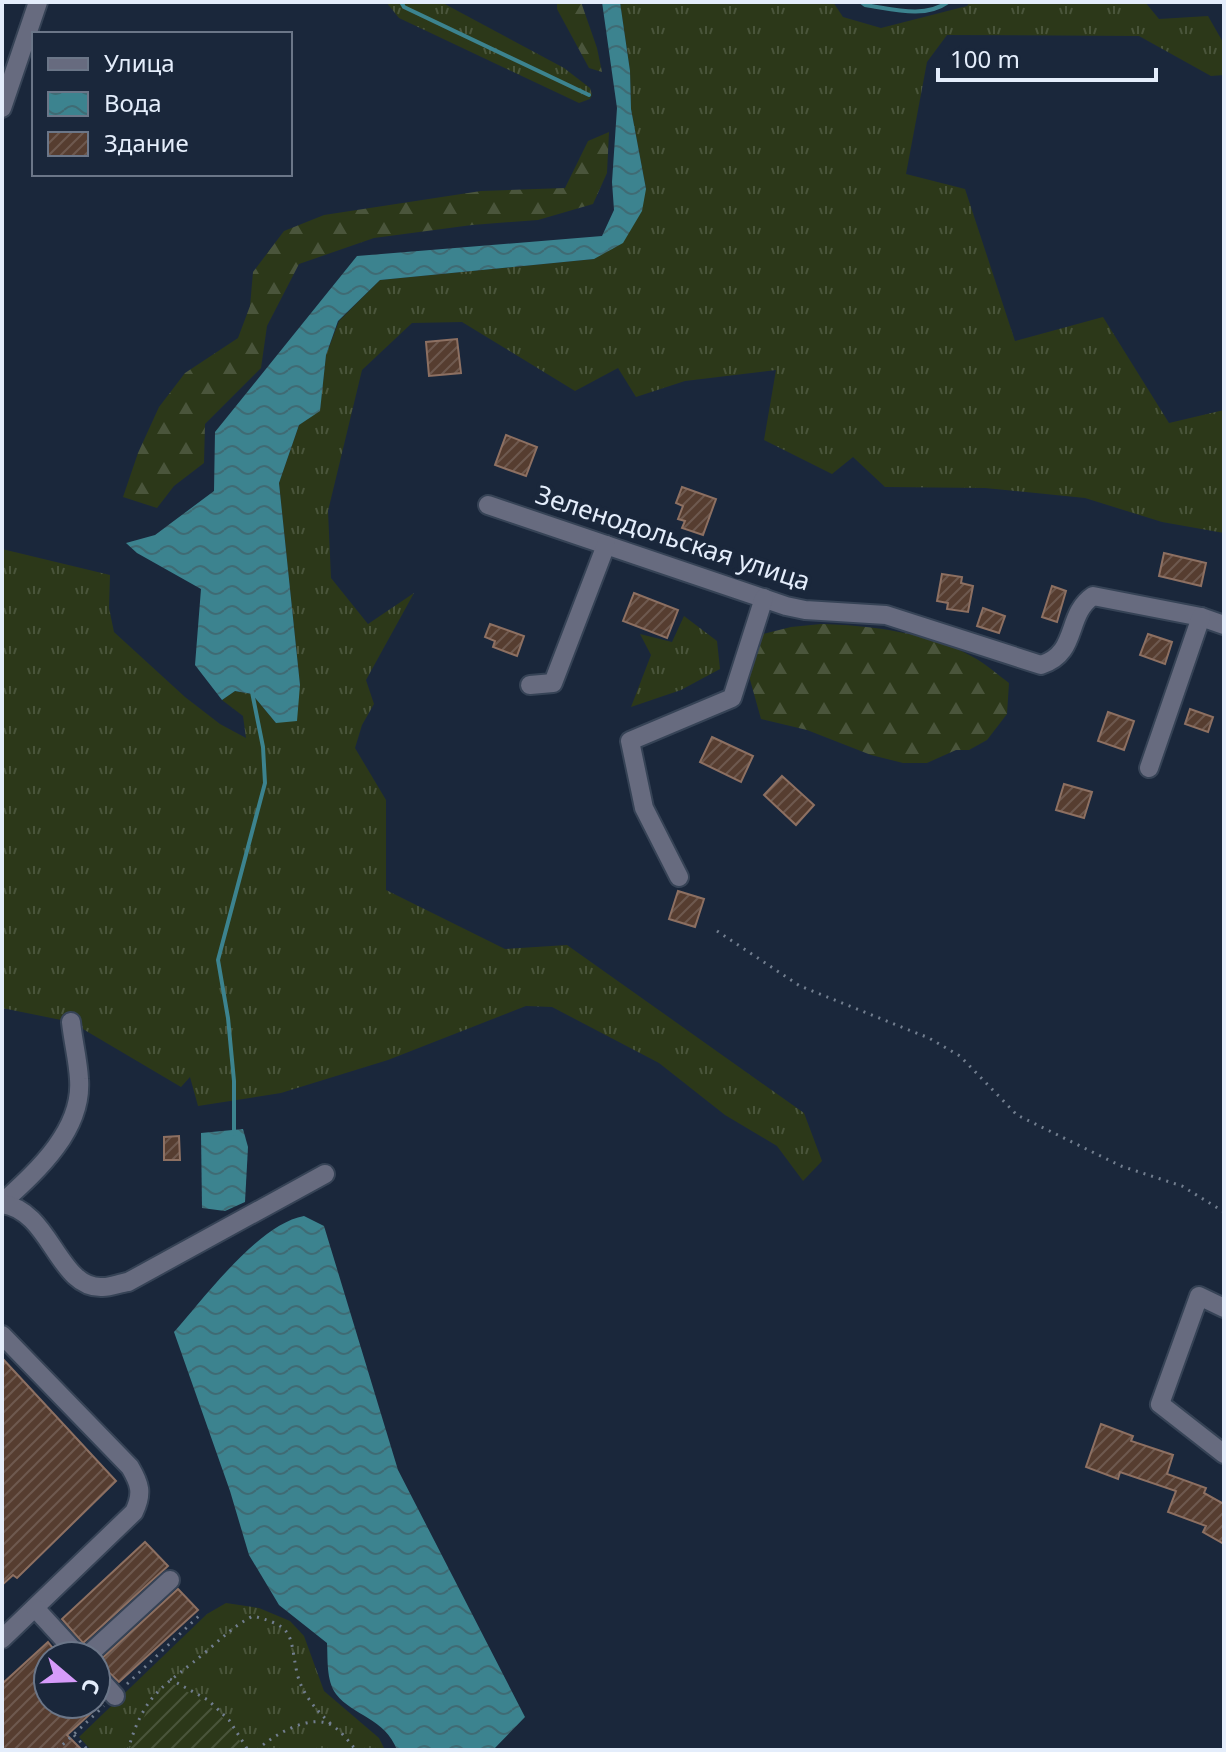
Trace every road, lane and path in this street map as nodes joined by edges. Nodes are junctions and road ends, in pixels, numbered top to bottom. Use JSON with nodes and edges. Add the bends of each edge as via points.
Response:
{"nodes":[{"id":1,"x":38,"y":2,"type":"edge"},
{"id":2,"x":2,"y":108,"type":"edge"},
{"id":3,"x":488,"y":505,"type":"dead end"},
{"id":4,"x":606,"y":545,"type":"junction"},
{"id":5,"x":764,"y":598,"type":"junction"},
{"id":6,"x":1201,"y":617,"type":"junction"},
{"id":7,"x":1224,"y":625,"type":"edge"},
{"id":8,"x":530,"y":685,"type":"dead end"},
{"id":9,"x":1149,"y":768,"type":"dead end"},
{"id":10,"x":679,"y":877,"type":"dead end"},
{"id":11,"x":717,"y":931,"type":"dead end"},
{"id":12,"x":71,"y":1022,"type":"dead end"},
{"id":13,"x":325,"y":1174,"type":"dead end"},
{"id":14,"x":2,"y":1203,"type":"edge"},
{"id":15,"x":1224,"y":1212,"type":"edge"},
{"id":16,"x":1224,"y":1308,"type":"edge"},
{"id":17,"x":2,"y":1335,"type":"edge"},
{"id":18,"x":1224,"y":1454,"type":"edge"},
{"id":19,"x":170,"y":1580,"type":"dead end"},
{"id":20,"x":35,"y":1608,"type":"junction"},
{"id":21,"x":201,"y":1614,"type":"dead end"},
{"id":22,"x":2,"y":1639,"type":"edge"},
{"id":23,"x":64,"y":1640,"type":"edge"},
{"id":24,"x":104,"y":1640,"type":"edge"},
{"id":25,"x":170,"y":1679,"type":"junction"},
{"id":26,"x":112,"y":1693,"type":"edge"},
{"id":27,"x":115,"y":1696,"type":"junction"},
{"id":28,"x":331,"y":1724,"type":"junction"},
{"id":29,"x":74,"y":1735,"type":"junction"},
{"id":30,"x":57,"y":1750,"type":"edge"},
{"id":31,"x":88,"y":1750,"type":"edge"},
{"id":32,"x":128,"y":1750,"type":"edge"},
{"id":33,"x":248,"y":1750,"type":"edge"},
{"id":34,"x":257,"y":1750,"type":"edge"},
{"id":35,"x":356,"y":1750,"type":"edge"}],
"edges":[{"from":1,"to":2,"type":"street"},
{"from":3,"to":4,"type":"street","name":"Зеленодольская улица"},
{"from":4,"to":5,"type":"street","name":"Зеленодольская улица"},
{"from":4,"to":8,"type":"street","via":[[553,683]]},
{"from":5,"to":6,"type":"street","name":"Зеленодольская улица","via":[[805,610],[886,615],[1041,665],[1064,650],[1083,603],[1093,596]]},
{"from":5,"to":10,"type":"street","via":[[732,698],[630,741],[644,808]]},
{"from":6,"to":7,"type":"street","name":"Зеленодольская улица"},
{"from":6,"to":9,"type":"street"},
{"from":11,"to":15,"type":"path","via":[[800,986],[929,1038],[960,1056],[1017,1115],[1121,1166],[1182,1186]]},
{"from":12,"to":14,"type":"street","via":[[80,1081],[76,1109],[64,1137]]},
{"from":13,"to":14,"type":"street","via":[[128,1282],[102,1287],[80,1280],[33,1217]]},
{"from":16,"to":18,"type":"street","via":[[1199,1296],[1160,1404]]},
{"from":17,"to":20,"type":"street","via":[[130,1467],[140,1484],[134,1512]]},
{"from":19,"to":24,"type":"street"},
{"from":20,"to":22,"type":"street"},
{"from":20,"to":23,"type":"street"},
{"from":21,"to":27,"type":"path"},
{"from":25,"to":28,"type":"path","via":[[236,1625],[253,1616],[267,1619],[292,1638],[305,1694]]},
{"from":25,"to":32,"type":"path","via":[[151,1696]]},
{"from":25,"to":33,"type":"path","via":[[208,1700]]},
{"from":26,"to":27,"type":"street"},
{"from":27,"to":29,"type":"path"},
{"from":28,"to":34,"type":"path","via":[[293,1727]]},
{"from":28,"to":35,"type":"path"},
{"from":29,"to":30,"type":"path"},
{"from":29,"to":31,"type":"path"}]}
